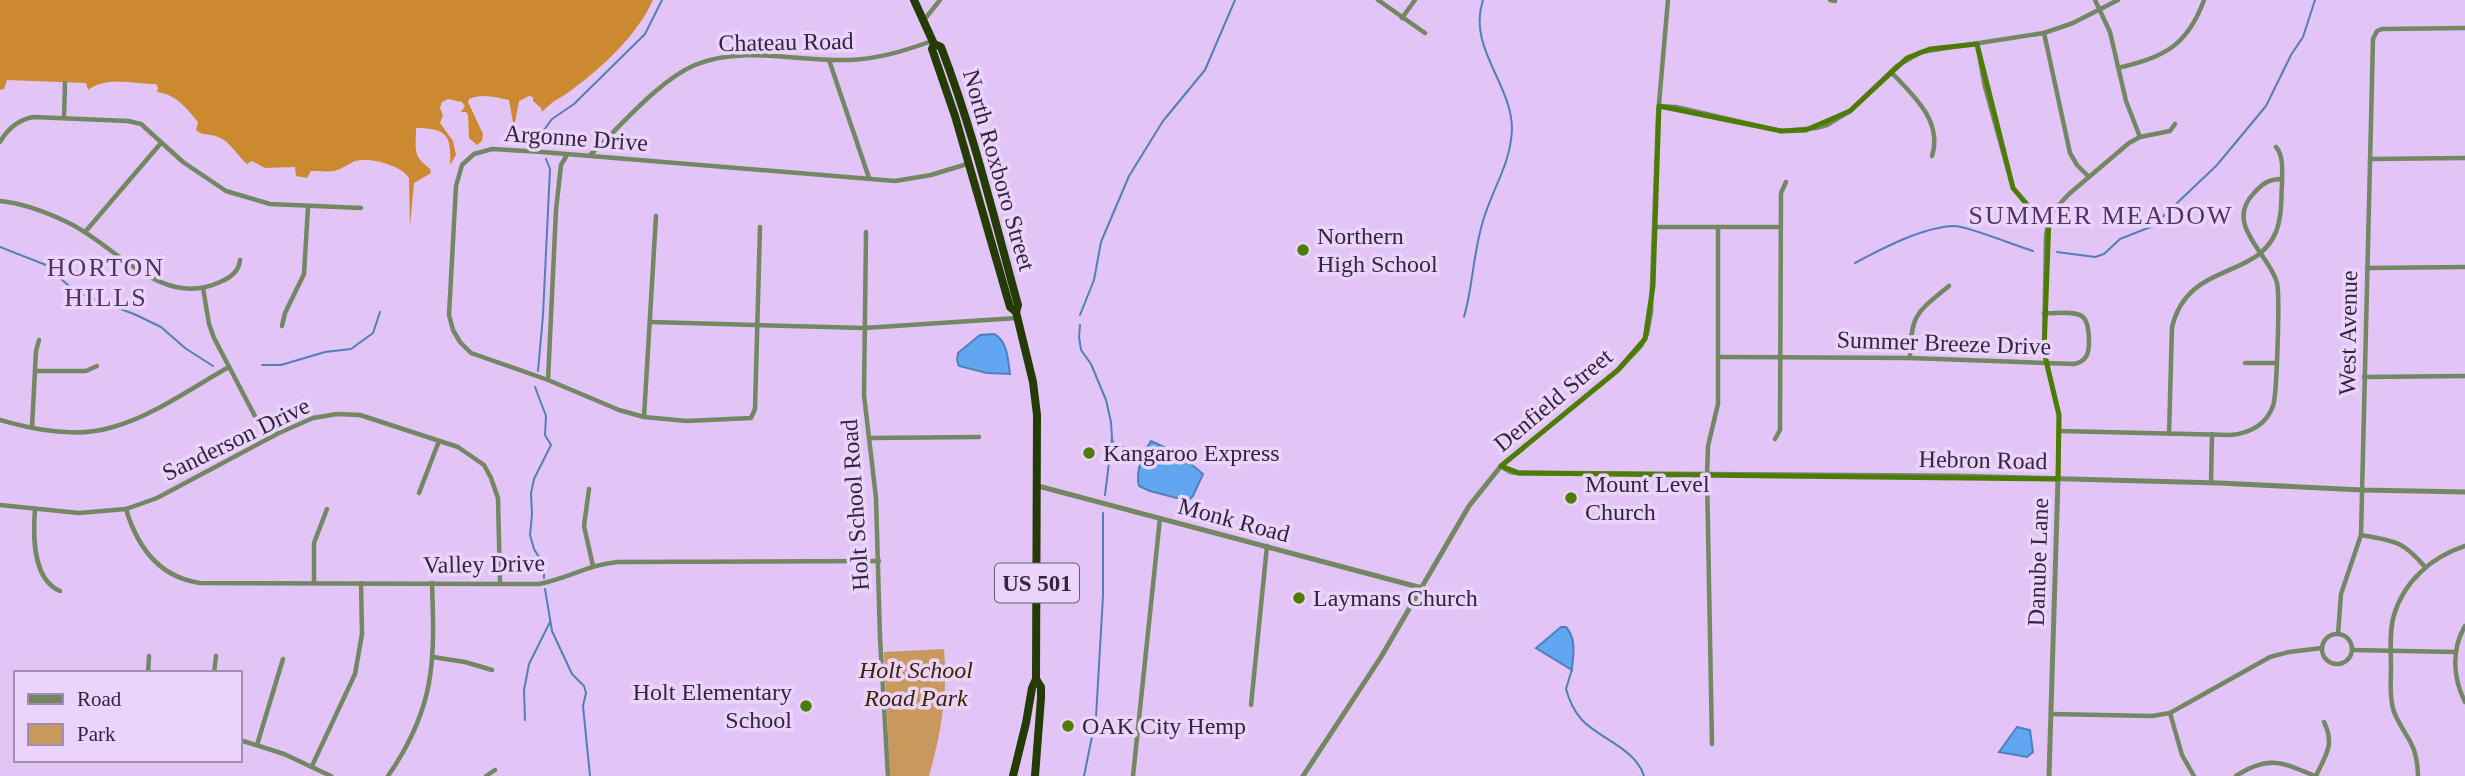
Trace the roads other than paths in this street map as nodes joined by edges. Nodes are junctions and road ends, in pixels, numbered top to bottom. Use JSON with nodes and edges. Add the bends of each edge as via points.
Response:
{"nodes":[{"id":1,"x":914,"y":0,"type":"edge"},
{"id":2,"x":940,"y":0,"type":"edge"},
{"id":3,"x":1378,"y":0,"type":"edge"},
{"id":4,"x":1415,"y":0,"type":"edge"},
{"id":5,"x":1668,"y":0,"type":"edge"},
{"id":6,"x":2095,"y":0,"type":"edge"},
{"id":7,"x":2118,"y":0,"type":"edge"},
{"id":8,"x":2204,"y":0,"type":"edge"},
{"id":9,"x":2099,"y":9,"type":"junction"},
{"id":10,"x":1402,"y":18,"type":"junction"},
{"id":11,"x":924,"y":21,"type":"junction"},
{"id":12,"x":2465,"y":29,"type":"edge"},
{"id":13,"x":1425,"y":33,"type":"dead end"},
{"id":14,"x":2044,"y":33,"type":"junction"},
{"id":15,"x":933,"y":42,"type":"junction"},
{"id":16,"x":1977,"y":44,"type":"junction"},
{"id":17,"x":829,"y":60,"type":"junction"},
{"id":18,"x":2118,"y":68,"type":"junction"},
{"id":19,"x":1891,"y":72,"type":"junction"},
{"id":20,"x":65,"y":83,"type":"dead end"},
{"id":21,"x":1659,"y":106,"type":"junction"},
{"id":22,"x":955,"y":116,"type":"junction"},
{"id":23,"x":64,"y":117,"type":"junction"},
{"id":24,"x":2175,"y":124,"type":"dead end"},
{"id":25,"x":2140,"y":137,"type":"junction"},
{"id":26,"x":0,"y":142,"type":"edge"},
{"id":27,"x":161,"y":143,"type":"junction"},
{"id":28,"x":2276,"y":147,"type":"dead end"},
{"id":29,"x":567,"y":155,"type":"junction"},
{"id":30,"x":589,"y":156,"type":"junction"},
{"id":31,"x":1932,"y":156,"type":"dead end"},
{"id":32,"x":2465,"y":158,"type":"edge"},
{"id":33,"x":978,"y":159,"type":"junction"},
{"id":34,"x":2370,"y":159,"type":"junction"},
{"id":35,"x":967,"y":164,"type":"junction"},
{"id":36,"x":2089,"y":177,"type":"junction"},
{"id":37,"x":869,"y":178,"type":"junction"},
{"id":38,"x":2282,"y":179,"type":"junction"},
{"id":39,"x":1786,"y":181,"type":"dead end"},
{"id":40,"x":0,"y":201,"type":"edge"},
{"id":41,"x":308,"y":207,"type":"junction"},
{"id":42,"x":361,"y":208,"type":"dead end"},
{"id":43,"x":991,"y":208,"type":"junction"},
{"id":44,"x":656,"y":216,"type":"dead end"},
{"id":45,"x":2049,"y":217,"type":"junction"},
{"id":46,"x":1656,"y":227,"type":"junction"},
{"id":47,"x":1780,"y":227,"type":"junction"},
{"id":48,"x":760,"y":228,"type":"dead end"},
{"id":49,"x":1718,"y":228,"type":"junction"},
{"id":50,"x":85,"y":232,"type":"junction"},
{"id":51,"x":866,"y":232,"type":"dead end"},
{"id":52,"x":2259,"y":252,"type":"junction"},
{"id":53,"x":240,"y":260,"type":"dead end"},
{"id":54,"x":2465,"y":267,"type":"edge"},
{"id":55,"x":2367,"y":268,"type":"junction"},
{"id":56,"x":1949,"y":286,"type":"dead end"},
{"id":57,"x":203,"y":288,"type":"junction"},
{"id":58,"x":2045,"y":313,"type":"junction"},
{"id":59,"x":1017,"y":315,"type":"junction"},
{"id":60,"x":650,"y":322,"type":"junction"},
{"id":61,"x":757,"y":325,"type":"junction"},
{"id":62,"x":282,"y":326,"type":"dead end"},
{"id":63,"x":864,"y":328,"type":"junction"},
{"id":64,"x":40,"y":340,"type":"dead end"},
{"id":65,"x":1718,"y":357,"type":"junction"},
{"id":66,"x":1780,"y":357,"type":"junction"},
{"id":67,"x":1910,"y":358,"type":"junction"},
{"id":68,"x":2046,"y":363,"type":"junction"},
{"id":69,"x":2245,"y":363,"type":"dead end"},
{"id":70,"x":2276,"y":363,"type":"junction"},
{"id":71,"x":97,"y":366,"type":"dead end"},
{"id":72,"x":229,"y":367,"type":"junction"},
{"id":73,"x":35,"y":371,"type":"junction"},
{"id":74,"x":2465,"y":376,"type":"edge"},
{"id":75,"x":2364,"y":377,"type":"junction"},
{"id":76,"x":548,"y":380,"type":"junction"},
{"id":77,"x":644,"y":417,"type":"junction"},
{"id":78,"x":0,"y":420,"type":"edge"},
{"id":79,"x":32,"y":427,"type":"junction"},
{"id":80,"x":2059,"y":431,"type":"junction"},
{"id":81,"x":2169,"y":434,"type":"junction"},
{"id":82,"x":2212,"y":435,"type":"junction"},
{"id":83,"x":869,"y":438,"type":"junction"},
{"id":84,"x":979,"y":438,"type":"dead end"},
{"id":85,"x":267,"y":439,"type":"junction"},
{"id":86,"x":1775,"y":439,"type":"dead end"},
{"id":87,"x":439,"y":441,"type":"junction"},
{"id":88,"x":1501,"y":466,"type":"junction"},
{"id":89,"x":1707,"y":475,"type":"junction"},
{"id":90,"x":2058,"y":479,"type":"junction"},
{"id":91,"x":2211,"y":483,"type":"junction"},
{"id":92,"x":1038,"y":486,"type":"junction"},
{"id":93,"x":589,"y":489,"type":"dead end"},
{"id":94,"x":2362,"y":490,"type":"junction"},
{"id":95,"x":2465,"y":492,"type":"edge"},
{"id":96,"x":419,"y":493,"type":"dead end"},
{"id":97,"x":0,"y":505,"type":"edge"},
{"id":98,"x":35,"y":509,"type":"junction"},
{"id":99,"x":126,"y":509,"type":"junction"},
{"id":100,"x":327,"y":509,"type":"dead end"},
{"id":101,"x":1160,"y":518,"type":"junction"},
{"id":102,"x":2361,"y":535,"type":"junction"},
{"id":103,"x":1267,"y":546,"type":"junction"},
{"id":104,"x":2465,"y":546,"type":"edge"},
{"id":105,"x":878,"y":561,"type":"junction"},
{"id":106,"x":593,"y":566,"type":"junction"},
{"id":107,"x":2425,"y":567,"type":"junction"},
{"id":108,"x":314,"y":583,"type":"junction"},
{"id":109,"x":361,"y":583,"type":"junction"},
{"id":110,"x":432,"y":583,"type":"junction"},
{"id":111,"x":500,"y":583,"type":"junction"},
{"id":112,"x":1422,"y":588,"type":"junction"},
{"id":113,"x":60,"y":591,"type":"dead end"},
{"id":114,"x":2465,"y":626,"type":"edge"},
{"id":115,"x":2338,"y":634,"type":"junction"},
{"id":116,"x":2322,"y":648,"type":"junction"},
{"id":117,"x":2352,"y":650,"type":"junction"},
{"id":118,"x":2391,"y":651,"type":"junction"},
{"id":119,"x":2455,"y":652,"type":"junction"},
{"id":120,"x":149,"y":656,"type":"dead end"},
{"id":121,"x":216,"y":656,"type":"dead end"},
{"id":122,"x":433,"y":657,"type":"junction"},
{"id":123,"x":283,"y":659,"type":"dead end"},
{"id":124,"x":492,"y":670,"type":"dead end"},
{"id":125,"x":148,"y":671,"type":"edge"},
{"id":126,"x":214,"y":671,"type":"edge"},
{"id":127,"x":1036,"y":679,"type":"junction"},
{"id":128,"x":2465,"y":702,"type":"edge"},
{"id":129,"x":1251,"y":705,"type":"dead end"},
{"id":130,"x":2050,"y":713,"type":"junction"},
{"id":131,"x":2170,"y":713,"type":"junction"},
{"id":132,"x":2324,"y":722,"type":"dead end"},
{"id":133,"x":242,"y":741,"type":"edge"},
{"id":134,"x":1712,"y":744,"type":"dead end"},
{"id":135,"x":257,"y":745,"type":"junction"},
{"id":136,"x":312,"y":766,"type":"junction"},
{"id":137,"x":495,"y":770,"type":"dead end"},
{"id":138,"x":1014,"y":774,"type":"edge"},
{"id":139,"x":331,"y":776,"type":"edge"},
{"id":140,"x":388,"y":776,"type":"edge"},
{"id":141,"x":486,"y":776,"type":"edge"},
{"id":142,"x":888,"y":776,"type":"edge"},
{"id":143,"x":1035,"y":776,"type":"edge"},
{"id":144,"x":1133,"y":776,"type":"edge"},
{"id":145,"x":1303,"y":776,"type":"edge"},
{"id":146,"x":2049,"y":776,"type":"edge"},
{"id":147,"x":2194,"y":776,"type":"edge"},
{"id":148,"x":2236,"y":776,"type":"edge"},
{"id":149,"x":2315,"y":776,"type":"edge"},
{"id":150,"x":2418,"y":776,"type":"edge"}],
"edges":[{"from":1,"to":11,"type":"highway","name":"North Roxboro Street","number":"US 501"},
{"from":2,"to":11,"type":"street"},
{"from":3,"to":10,"type":"street"},
{"from":4,"to":10,"type":"street"},
{"from":5,"to":21,"type":"street","name":"Denfield Street"},
{"from":6,"to":9,"type":"street"},
{"from":7,"to":9,"type":"street"},
{"from":8,"to":18,"type":"street","via":[[2193,24],[2168,51]]},
{"from":9,"to":14,"type":"street"},
{"from":9,"to":18,"type":"street"},
{"from":10,"to":13,"type":"street"},
{"from":11,"to":15,"type":"highway","name":"North Roxboro Street","number":"US 501"},
{"from":12,"to":34,"type":"street","name":"West Avenue","via":[[2377,31]]},
{"from":14,"to":16,"type":"street"},
{"from":14,"to":36,"type":"street","via":[[2070,153]]},
{"from":15,"to":17,"type":"street","name":"Chateau Road","via":[[881,57]]},
{"from":15,"to":22,"type":"highway","name":"North Roxboro Street","number":"US 501"},
{"from":15,"to":33,"type":"highway","name":"North Roxboro Street","number":"US 501","via":[[941,47]]},
{"from":16,"to":19,"type":"street","via":[[1921,52]]},
{"from":16,"to":45,"type":"street","via":[[2013,188],[2030,208]]},
{"from":17,"to":30,"type":"street","name":"Chateau Road","via":[[751,55],[694,66],[665,85]]},
{"from":17,"to":37,"type":"street"},
{"from":18,"to":25,"type":"street"},
{"from":19,"to":21,"type":"street","via":[[1850,111],[1827,125],[1806,130],[1782,131]]},
{"from":19,"to":31,"type":"street","via":[[1924,109],[1934,139]]},
{"from":20,"to":23,"type":"street"},
{"from":21,"to":46,"type":"street","name":"Denfield Street"},
{"from":22,"to":33,"type":"highway","via":[[971,154]]},
{"from":22,"to":35,"type":"highway","name":"North Roxboro Street","number":"US 501"},
{"from":23,"to":26,"type":"street","via":[[24,119]]},
{"from":23,"to":27,"type":"street","via":[[141,124]]},
{"from":24,"to":25,"type":"street","via":[[2170,131]]},
{"from":25,"to":36,"type":"street"},
{"from":27,"to":41,"type":"street","via":[[226,191],[270,204]]},
{"from":27,"to":50,"type":"street"},
{"from":28,"to":38,"type":"street"},
{"from":29,"to":30,"type":"street","name":"Argonne Drive"},
{"from":29,"to":76,"type":"street","via":[[561,165],[555,210]]},
{"from":29,"to":76,"type":"street","name":"Argonne Drive","via":[[477,152],[462,165],[456,186],[449,315],[453,330],[471,354]]},
{"from":30,"to":37,"type":"street","name":"Argonne Drive"},
{"from":32,"to":34,"type":"street"},
{"from":33,"to":43,"type":"highway","name":"North Roxboro Street","number":"US 501"},
{"from":34,"to":55,"type":"street","name":"West Avenue"},
{"from":35,"to":37,"type":"street","name":"Argonne Drive","via":[[910,180]]},
{"from":35,"to":43,"type":"highway","via":[[974,166],[986,205]]},
{"from":35,"to":59,"type":"highway","name":"North Roxboro Street","number":"US 501","via":[[1010,307]]},
{"from":36,"to":45,"type":"street"},
{"from":38,"to":52,"type":"street","via":[[2277,229]]},
{"from":38,"to":52,"type":"street","via":[[2266,182],[2245,209],[2249,236]]},
{"from":39,"to":47,"type":"street","via":[[1781,192]]},
{"from":40,"to":50,"type":"street","via":[[58,218]]},
{"from":41,"to":42,"type":"street"},
{"from":41,"to":62,"type":"street","via":[[304,274]]},
{"from":43,"to":59,"type":"highway","name":"North Roxboro Street","number":"US 501"},
{"from":44,"to":60,"type":"street"},
{"from":45,"to":58,"type":"street","name":"Danube Lane"},
{"from":46,"to":49,"type":"street"},
{"from":46,"to":88,"type":"street","name":"Denfield Street","via":[[1651,312],[1641,346]]},
{"from":47,"to":49,"type":"street"},
{"from":47,"to":66,"type":"street"},
{"from":48,"to":61,"type":"street"},
{"from":49,"to":65,"type":"street"},
{"from":50,"to":57,"type":"street","via":[[161,283]]},
{"from":51,"to":63,"type":"street","name":"Holt School Road"},
{"from":52,"to":70,"type":"street","via":[[2278,287]]},
{"from":52,"to":81,"type":"street","via":[[2209,277],[2191,290],[2178,309],[2172,327]]},
{"from":53,"to":57,"type":"street","via":[[227,279]]},
{"from":54,"to":55,"type":"street"},
{"from":55,"to":75,"type":"street","name":"West Avenue"},
{"from":56,"to":67,"type":"street","via":[[1919,312],[1912,328]]},
{"from":57,"to":72,"type":"street","via":[[209,324]]},
{"from":58,"to":68,"type":"street","name":"Danube Lane"},
{"from":58,"to":68,"type":"street","name":"Summer Breeze Drive","via":[[2078,314],[2088,326],[2084,359],[2074,364]]},
{"from":59,"to":63,"type":"street"},
{"from":59,"to":92,"type":"highway","name":"North Roxboro Street","number":"US 501","via":[[1036,403]]},
{"from":60,"to":61,"type":"street"},
{"from":60,"to":77,"type":"street"},
{"from":61,"to":63,"type":"street"},
{"from":61,"to":77,"type":"street","name":"Argonne Drive","via":[[751,418],[687,421]]},
{"from":63,"to":83,"type":"street","name":"Holt School Road"},
{"from":64,"to":73,"type":"street"},
{"from":65,"to":66,"type":"street","name":"Summer Breeze Drive"},
{"from":65,"to":89,"type":"street","via":[[1718,404]]},
{"from":66,"to":67,"type":"street","name":"Summer Breeze Drive"},
{"from":66,"to":86,"type":"street","via":[[1780,430]]},
{"from":67,"to":68,"type":"street","name":"Summer Breeze Drive"},
{"from":68,"to":80,"type":"street","name":"Danube Lane"},
{"from":69,"to":70,"type":"street"},
{"from":70,"to":82,"type":"street","via":[[2275,395],[2258,427],[2245,433]]},
{"from":71,"to":73,"type":"street","via":[[86,371]]},
{"from":72,"to":79,"type":"street","via":[[110,428],[79,432]]},
{"from":72,"to":85,"type":"street"},
{"from":73,"to":79,"type":"street"},
{"from":74,"to":75,"type":"street"},
{"from":75,"to":94,"type":"street","name":"West Avenue"},
{"from":76,"to":77,"type":"street","name":"Argonne Drive"},
{"from":78,"to":79,"type":"street"},
{"from":80,"to":81,"type":"street"},
{"from":80,"to":90,"type":"street","name":"Danube Lane"},
{"from":81,"to":82,"type":"street"},
{"from":82,"to":91,"type":"street"},
{"from":83,"to":84,"type":"street"},
{"from":83,"to":105,"type":"street","name":"Holt School Road"},
{"from":85,"to":87,"type":"street","name":"Sanderson Drive","via":[[313,418],[352,414]]},
{"from":85,"to":99,"type":"street","name":"Sanderson Drive","via":[[157,498]]},
{"from":87,"to":96,"type":"street"},
{"from":87,"to":111,"type":"street","name":"Sanderson Drive","via":[[473,456],[491,478],[499,505]]},
{"from":88,"to":89,"type":"street","name":"Hebron Road","via":[[1519,473]]},
{"from":88,"to":112,"type":"street","name":"Denfield Street","via":[[1469,506]]},
{"from":89,"to":90,"type":"street","name":"Hebron Road"},
{"from":89,"to":134,"type":"street"},
{"from":90,"to":91,"type":"street","name":"Hebron Road"},
{"from":90,"to":130,"type":"street","name":"Danube Lane"},
{"from":91,"to":94,"type":"street","name":"Hebron Road"},
{"from":92,"to":101,"type":"street","name":"Monk Road"},
{"from":92,"to":127,"type":"highway","name":"North Roxboro Street","number":"US 501"},
{"from":93,"to":106,"type":"street","via":[[584,526]]},
{"from":94,"to":95,"type":"street","name":"Hebron Road"},
{"from":94,"to":102,"type":"street","name":"West Avenue"},
{"from":97,"to":98,"type":"street","name":"Sanderson Drive"},
{"from":98,"to":99,"type":"street","name":"Sanderson Drive","via":[[79,513]]},
{"from":98,"to":113,"type":"street","via":[[34,540],[40,568]]},
{"from":99,"to":108,"type":"street","name":"Valley Drive","via":[[143,550],[178,577],[200,583]]},
{"from":100,"to":108,"type":"street","via":[[314,543]]},
{"from":101,"to":103,"type":"street","name":"Monk Road"},
{"from":101,"to":144,"type":"street"},
{"from":102,"to":107,"type":"street","via":[[2399,542]]},
{"from":102,"to":115,"type":"street","name":"West Avenue","via":[[2341,594]]},
{"from":103,"to":112,"type":"street","name":"Monk Road"},
{"from":103,"to":129,"type":"street"},
{"from":104,"to":107,"type":"street"},
{"from":105,"to":106,"type":"street","name":"Valley Drive","via":[[618,562]]},
{"from":105,"to":142,"type":"street","name":"Holt School Road"},
{"from":106,"to":111,"type":"street","name":"Valley Drive","via":[[549,582]]},
{"from":107,"to":118,"type":"street","via":[[2394,614]]},
{"from":108,"to":109,"type":"street","name":"Valley Drive"},
{"from":109,"to":110,"type":"street","name":"Valley Drive"},
{"from":109,"to":136,"type":"street","via":[[362,634],[355,674]]},
{"from":110,"to":111,"type":"street","name":"Valley Drive"},
{"from":110,"to":122,"type":"street"},
{"from":112,"to":145,"type":"street","name":"Denfield Street"},
{"from":114,"to":119,"type":"street"},
{"from":115,"to":116,"type":"street","via":[[2329,636]]},
{"from":115,"to":117,"type":"street","via":[[2347,638]]},
{"from":116,"to":117,"type":"street","via":[[2325,658],[2338,664],[2347,660]]},
{"from":116,"to":131,"type":"street","via":[[2270,657]]},
{"from":117,"to":118,"type":"street"},
{"from":118,"to":119,"type":"street"},
{"from":118,"to":150,"type":"street","via":[[2394,712],[2415,746]]},
{"from":119,"to":128,"type":"street","via":[[2458,689]]},
{"from":120,"to":125,"type":"street"},
{"from":121,"to":126,"type":"street"},
{"from":122,"to":124,"type":"street"},
{"from":122,"to":140,"type":"street","via":[[422,716]]},
{"from":123,"to":135,"type":"street"},
{"from":127,"to":138,"type":"highway","name":"North Roxboro Street","number":"US 501"},
{"from":127,"to":143,"type":"highway","name":"North Roxboro Street","number":"US 501","via":[[1041,701]]},
{"from":130,"to":131,"type":"street"},
{"from":130,"to":146,"type":"street","name":"Danube Lane"},
{"from":131,"to":147,"type":"street","via":[[2182,755]]},
{"from":132,"to":149,"type":"street","via":[[2330,745]]},
{"from":133,"to":135,"type":"street"},
{"from":135,"to":136,"type":"street"},
{"from":136,"to":139,"type":"street"},
{"from":137,"to":141,"type":"street"},
{"from":148,"to":149,"type":"street","via":[[2267,762],[2285,763]]}]}
